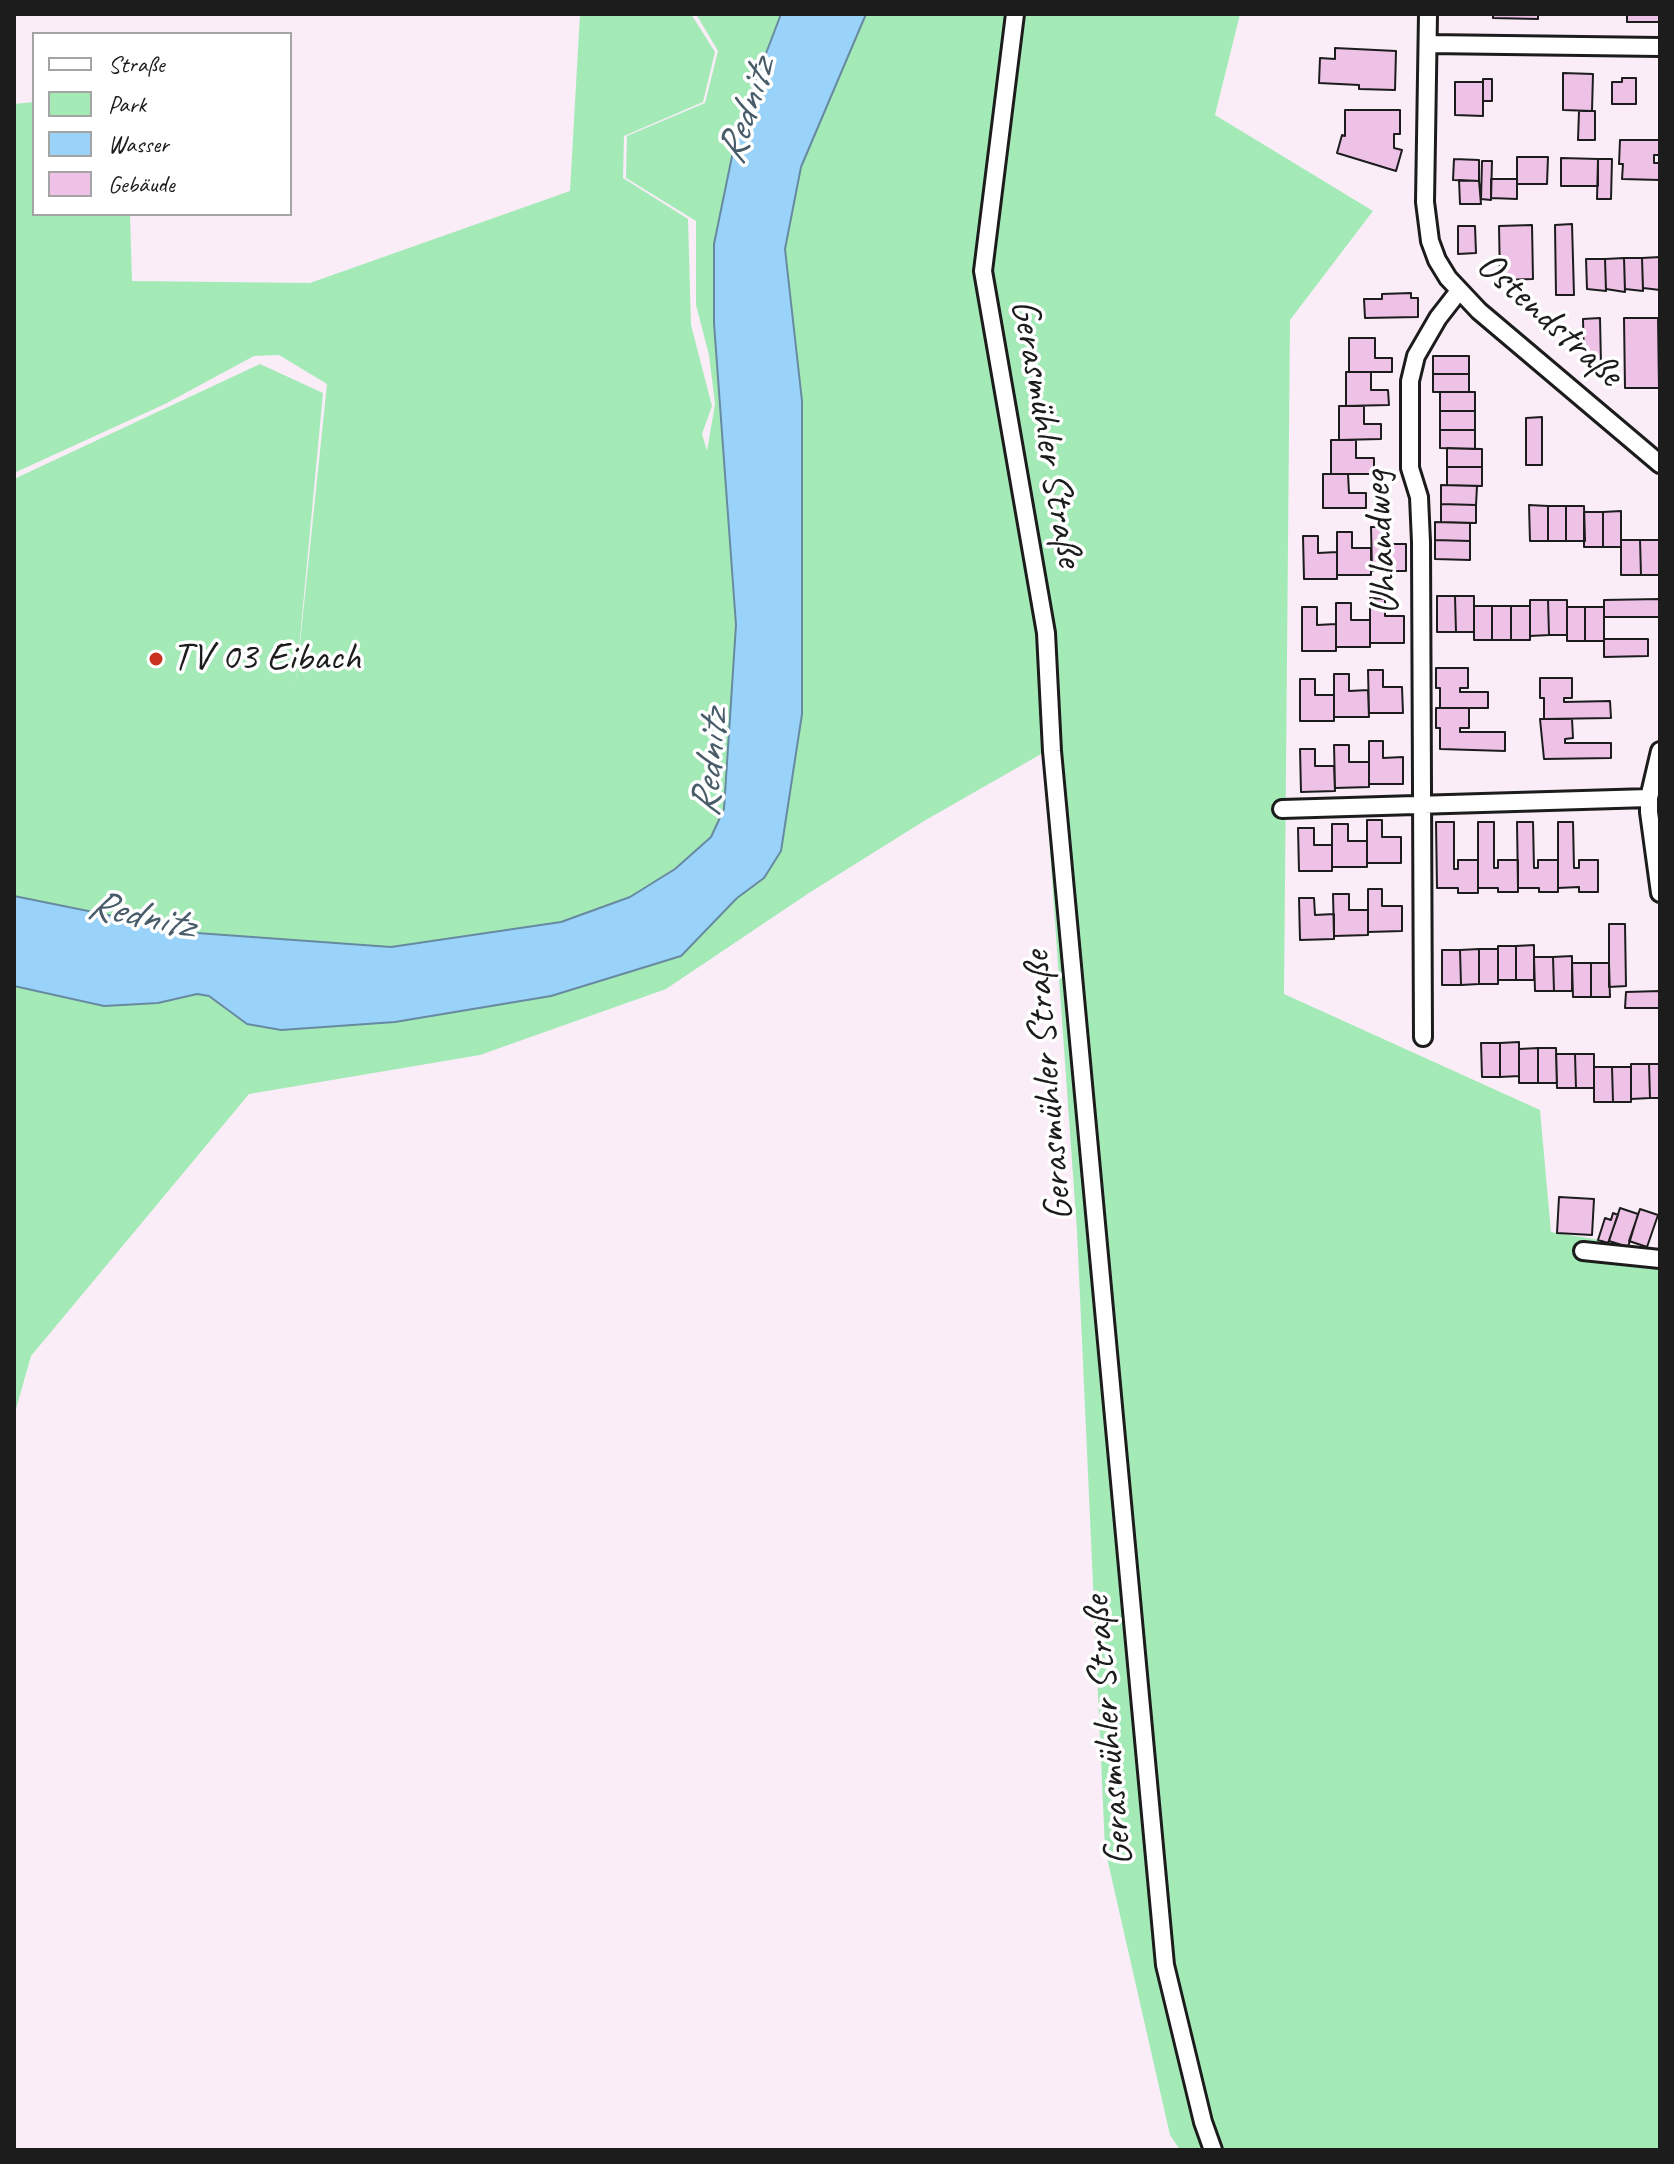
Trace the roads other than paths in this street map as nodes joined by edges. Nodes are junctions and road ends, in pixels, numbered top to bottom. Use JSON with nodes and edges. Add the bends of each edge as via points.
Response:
{"nodes":[{"id":1,"x":1015,"y":14,"type":"edge"},
{"id":2,"x":1428,"y":14,"type":"edge"},
{"id":3,"x":1428,"y":44,"type":"junction"},
{"id":4,"x":1660,"y":47,"type":"edge"},
{"id":5,"x":1459,"y":291,"type":"junction"},
{"id":6,"x":1660,"y":464,"type":"edge"},
{"id":7,"x":1660,"y":751,"type":"edge"},
{"id":8,"x":1649,"y":798,"type":"junction"},
{"id":9,"x":1423,"y":804,"type":"junction"},
{"id":10,"x":1282,"y":809,"type":"dead end"},
{"id":11,"x":1660,"y":893,"type":"edge"},
{"id":12,"x":1423,"y":1037,"type":"dead end"},
{"id":13,"x":1583,"y":1251,"type":"dead end"},
{"id":14,"x":1660,"y":1259,"type":"edge"},
{"id":15,"x":1213,"y":2150,"type":"edge"}],
"edges":[{"from":1,"to":15,"type":"street","name":"Gerasmühler Straße","via":[[983,271],[1046,633],[1052,751],[1165,1965]]},
{"from":2,"to":3,"type":"street","name":"Ostendstraße"},
{"from":3,"to":4,"type":"street"},
{"from":3,"to":5,"type":"street","name":"Ostendstraße","via":[[1426,219],[1437,260]]},
{"from":5,"to":6,"type":"street","name":"Ostendstraße"},
{"from":5,"to":9,"type":"street","name":"Uhlandweg","via":[[1416,356],[1410,381],[1410,468],[1419,497]]},
{"from":7,"to":8,"type":"street"},
{"from":8,"to":9,"type":"street"},
{"from":8,"to":11,"type":"street"},
{"from":9,"to":10,"type":"street"},
{"from":9,"to":12,"type":"street","name":"Uhlandweg"},
{"from":13,"to":14,"type":"street"}]}
